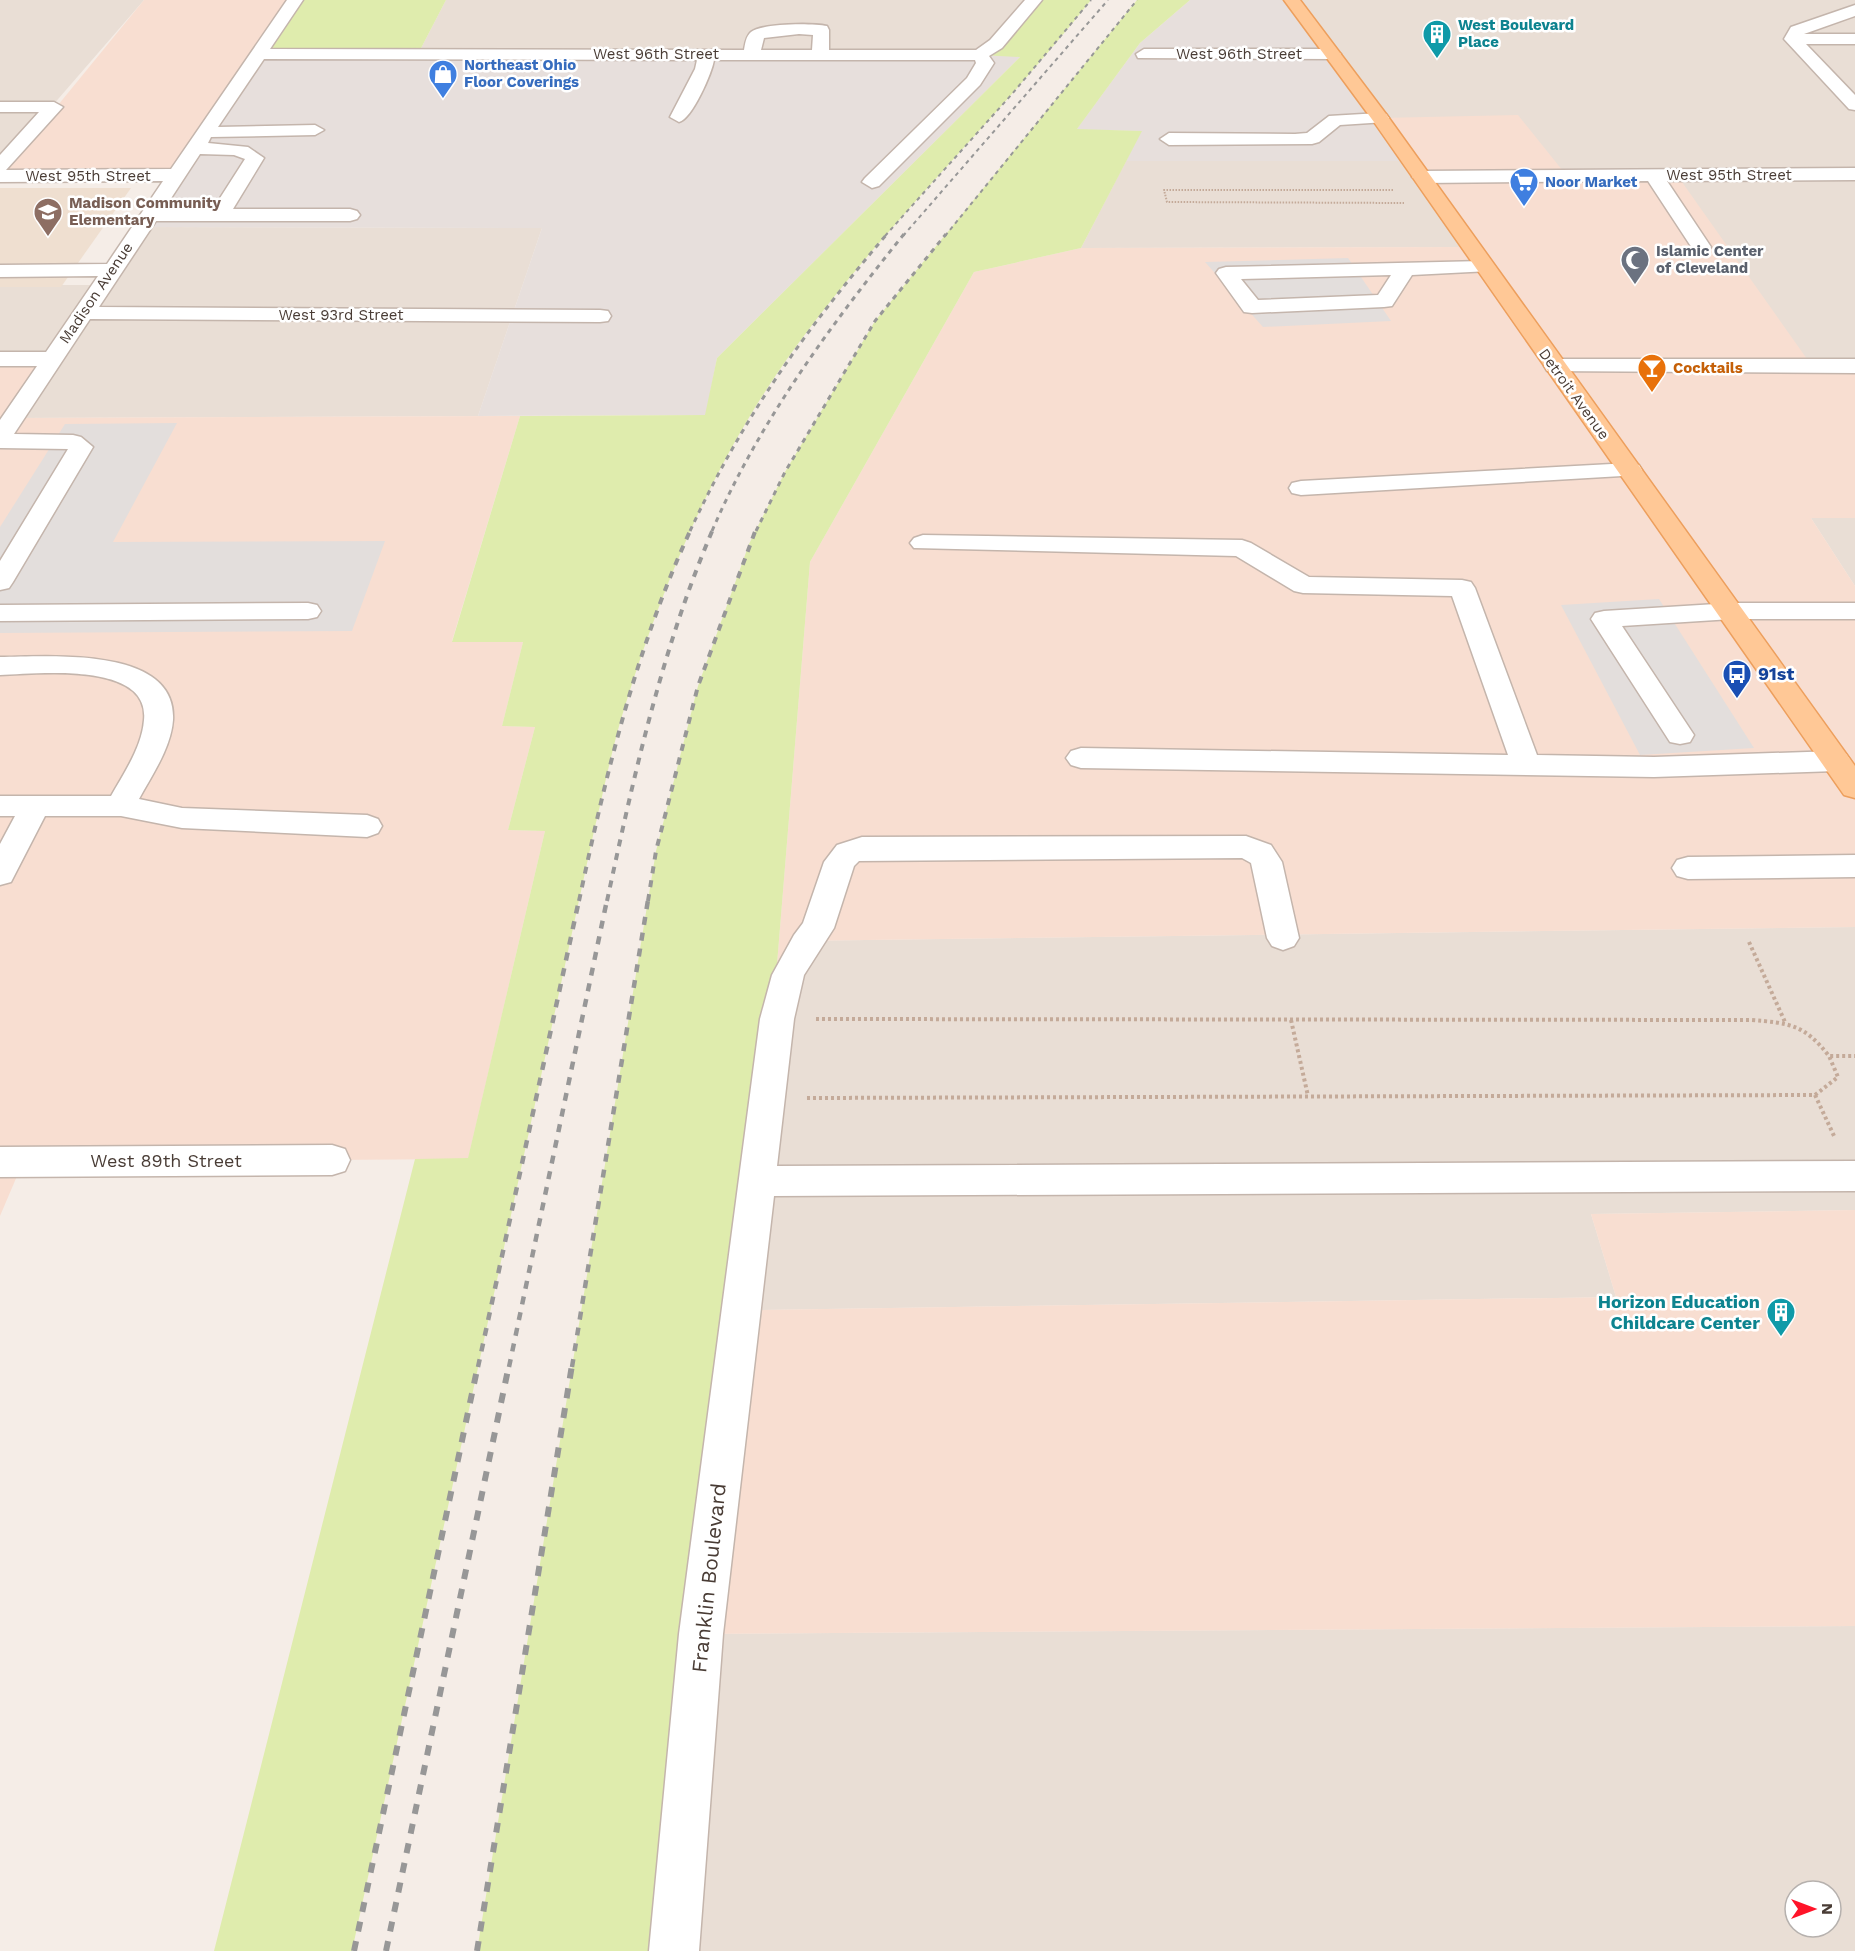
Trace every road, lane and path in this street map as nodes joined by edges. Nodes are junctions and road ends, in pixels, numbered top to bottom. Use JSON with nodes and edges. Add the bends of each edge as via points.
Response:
{"nodes":[{"id":1,"x":295,"y":0,"type":"edge"},
{"id":2,"x":1034,"y":0,"type":"edge"},
{"id":3,"x":1292,"y":0,"type":"edge"},
{"id":4,"x":1855,"y":10,"type":"edge"},
{"id":5,"x":1792,"y":39,"type":"junction"},
{"id":6,"x":1855,"y":39,"type":"edge"},
{"id":7,"x":260,"y":54,"type":"junction"},
{"id":8,"x":706,"y":54,"type":"junction"},
{"id":9,"x":1144,"y":54,"type":"dead end"},
{"id":10,"x":1333,"y":54,"type":"junction"},
{"id":11,"x":751,"y":55,"type":"junction"},
{"id":12,"x":820,"y":55,"type":"junction"},
{"id":13,"x":980,"y":55,"type":"junction"},
{"id":14,"x":1855,"y":105,"type":"edge"},
{"id":15,"x":0,"y":106,"type":"edge"},
{"id":16,"x":679,"y":117,"type":"dead end"},
{"id":17,"x":1380,"y":118,"type":"junction"},
{"id":18,"x":315,"y":130,"type":"dead end"},
{"id":19,"x":205,"y":133,"type":"junction"},
{"id":20,"x":1169,"y":139,"type":"dead end"},
{"id":21,"x":194,"y":149,"type":"junction"},
{"id":22,"x":0,"y":166,"type":"edge"},
{"id":23,"x":1855,"y":174,"type":"edge"},
{"id":24,"x":176,"y":175,"type":"junction"},
{"id":25,"x":0,"y":176,"type":"edge"},
{"id":26,"x":1654,"y":176,"type":"junction"},
{"id":27,"x":1422,"y":177,"type":"junction"},
{"id":28,"x":872,"y":182,"type":"dead end"},
{"id":29,"x":1397,"y":190,"type":"dead end"},
{"id":30,"x":1406,"y":202,"type":"dead end"},
{"id":31,"x":220,"y":214,"type":"junction"},
{"id":32,"x":350,"y":214,"type":"dead end"},
{"id":33,"x":149,"y":215,"type":"junction"},
{"id":34,"x":1701,"y":247,"type":"dead end"},
{"id":35,"x":1483,"y":267,"type":"junction"},
{"id":36,"x":112,"y":270,"type":"junction"},
{"id":37,"x":1405,"y":270,"type":"junction"},
{"id":38,"x":0,"y":271,"type":"edge"},
{"id":39,"x":83,"y":313,"type":"junction"},
{"id":40,"x":600,"y":316,"type":"dead end"},
{"id":41,"x":0,"y":358,"type":"edge"},
{"id":42,"x":51,"y":359,"type":"junction"},
{"id":43,"x":1555,"y":366,"type":"junction"},
{"id":44,"x":1855,"y":366,"type":"edge"},
{"id":45,"x":0,"y":439,"type":"edge"},
{"id":46,"x":1630,"y":470,"type":"junction"},
{"id":47,"x":1301,"y":488,"type":"dead end"},
{"id":48,"x":922,"y":543,"type":"dead end"},
{"id":49,"x":0,"y":582,"type":"edge"},
{"id":50,"x":308,"y":611,"type":"dead end"},
{"id":51,"x":1732,"y":611,"type":"junction"},
{"id":52,"x":1855,"y":611,"type":"edge"},
{"id":53,"x":0,"y":613,"type":"edge"},
{"id":54,"x":0,"y":666,"type":"edge"},
{"id":55,"x":1680,"y":735,"type":"dead end"},
{"id":56,"x":1081,"y":758,"type":"dead end"},
{"id":57,"x":1836,"y":761,"type":"junction"},
{"id":58,"x":1526,"y":765,"type":"junction"},
{"id":59,"x":1855,"y":788,"type":"edge"},
{"id":60,"x":0,"y":806,"type":"edge"},
{"id":61,"x":43,"y":806,"type":"junction"},
{"id":62,"x":121,"y":806,"type":"junction"},
{"id":63,"x":367,"y":826,"type":"dead end"},
{"id":64,"x":1855,"y":866,"type":"edge"},
{"id":65,"x":1688,"y":868,"type":"dead end"},
{"id":66,"x":0,"y":874,"type":"edge"},
{"id":67,"x":1283,"y":938,"type":"dead end"},
{"id":68,"x":1749,"y":942,"type":"dead end"},
{"id":69,"x":777,"y":1019,"type":"junction"},
{"id":70,"x":1291,"y":1020,"type":"junction"},
{"id":71,"x":1785,"y":1022,"type":"junction"},
{"id":72,"x":1829,"y":1056,"type":"junction"},
{"id":73,"x":1855,"y":1056,"type":"edge"},
{"id":74,"x":1308,"y":1096,"type":"junction"},
{"id":75,"x":767,"y":1098,"type":"junction"},
{"id":76,"x":332,"y":1160,"type":"dead end"},
{"id":77,"x":0,"y":1162,"type":"edge"},
{"id":78,"x":1855,"y":1176,"type":"edge"},
{"id":79,"x":758,"y":1194,"type":"junction"},
{"id":80,"x":674,"y":1951,"type":"edge"}],
"edges":[{"from":1,"to":7,"type":"street","name":"Madison Avenue"},
{"from":2,"to":13,"type":"street","via":[[996,44]]},
{"from":3,"to":10,"type":"main road","name":"Detroit Avenue"},
{"from":4,"to":5,"type":"street","via":[[1797,31]]},
{"from":5,"to":6,"type":"street"},
{"from":5,"to":14,"type":"street"},
{"from":7,"to":8,"type":"street","name":"West 96th Street"},
{"from":7,"to":19,"type":"street","name":"Madison Avenue"},
{"from":8,"to":11,"type":"street","name":"West 96th Street"},
{"from":8,"to":16,"type":"street","via":[[704,69]]},
{"from":9,"to":10,"type":"street","name":"West 96th Street"},
{"from":10,"to":17,"type":"main road","name":"Detroit Avenue"},
{"from":11,"to":12,"type":"street","name":"West 96th Street"},
{"from":11,"to":12,"type":"street","via":[[759,33],[799,29],[821,30]]},
{"from":12,"to":13,"type":"street","name":"West 96th Street"},
{"from":13,"to":28,"type":"street","via":[[985,63],[974,81]]},
{"from":15,"to":22,"type":"street","via":[[54,107]]},
{"from":17,"to":20,"type":"street","via":[[1335,120],[1312,138],[1295,140]]},
{"from":17,"to":27,"type":"main road","name":"Detroit Avenue"},
{"from":18,"to":19,"type":"street"},
{"from":19,"to":21,"type":"street","name":"Madison Avenue"},
{"from":21,"to":24,"type":"street","name":"Madison Avenue"},
{"from":21,"to":31,"type":"street","via":[[231,149],[248,152],[255,158]]},
{"from":23,"to":26,"type":"street","name":"West 95th Street"},
{"from":24,"to":25,"type":"street","name":"West 95th Street"},
{"from":24,"to":33,"type":"street","name":"Madison Avenue"},
{"from":26,"to":27,"type":"street","name":"West 95th Street"},
{"from":26,"to":34,"type":"street"},
{"from":27,"to":35,"type":"main road","name":"Detroit Avenue"},
{"from":29,"to":30,"type":"path","via":[[1164,190],[1167,202]]},
{"from":31,"to":32,"type":"street"},
{"from":31,"to":33,"type":"street"},
{"from":33,"to":36,"type":"street","name":"Madison Avenue"},
{"from":35,"to":37,"type":"street"},
{"from":35,"to":43,"type":"main road","name":"Detroit Avenue"},
{"from":36,"to":38,"type":"street"},
{"from":36,"to":39,"type":"street","name":"Madison Avenue"},
{"from":37,"to":37,"type":"street","via":[[1381,270],[1226,273],[1252,307],[1384,301]]},
{"from":39,"to":40,"type":"street","name":"West 93rd Street"},
{"from":39,"to":42,"type":"street","name":"Madison Avenue"},
{"from":41,"to":42,"type":"street"},
{"from":42,"to":45,"type":"street","name":"Madison Avenue"},
{"from":43,"to":44,"type":"street"},
{"from":43,"to":46,"type":"main road","name":"Detroit Avenue"},
{"from":45,"to":49,"type":"street","via":[[74,442],[81,447]]},
{"from":46,"to":47,"type":"street"},
{"from":46,"to":51,"type":"main road","name":"Detroit Avenue"},
{"from":48,"to":58,"type":"street","via":[[1242,548],[1303,585],[1462,588]]},
{"from":50,"to":53,"type":"street"},
{"from":51,"to":52,"type":"street"},
{"from":51,"to":55,"type":"street","via":[[1604,619]]},
{"from":51,"to":57,"type":"main road","name":"Detroit Avenue"},
{"from":54,"to":62,"type":"street","via":[[92,667],[121,671],[144,681],[158,699],[159,719],[149,750]]},
{"from":56,"to":58,"type":"street"},
{"from":57,"to":58,"type":"street","via":[[1654,767]]},
{"from":57,"to":59,"type":"main road","name":"Detroit Avenue"},
{"from":60,"to":61,"type":"street"},
{"from":61,"to":62,"type":"street"},
{"from":61,"to":66,"type":"street"},
{"from":62,"to":63,"type":"street","via":[[204,820]]},
{"from":64,"to":65,"type":"street"},
{"from":67,"to":69,"type":"street","name":"Franklin Boulevard","via":[[1266,862],[1260,853],[1246,847],[862,848],[848,853],[840,862],[818,928],[788,975]]},
{"from":68,"to":71,"type":"path"},
{"from":69,"to":70,"type":"path"},
{"from":69,"to":75,"type":"street","name":"Franklin Boulevard"},
{"from":70,"to":71,"type":"path"},
{"from":70,"to":74,"type":"path"},
{"from":71,"to":72,"type":"path","via":[[1796,1023],[1818,1040]]},
{"from":72,"to":73,"type":"path"},
{"from":72,"to":74,"type":"path","via":[[1838,1077],[1815,1095]]},
{"from":74,"to":75,"type":"path"},
{"from":75,"to":79,"type":"street","name":"Franklin Boulevard"},
{"from":76,"to":77,"type":"street","name":"West 89th Street"},
{"from":78,"to":79,"type":"street"},
{"from":79,"to":80,"type":"street","name":"Franklin Boulevard","via":[[739,1318],[702,1634]]}]}
